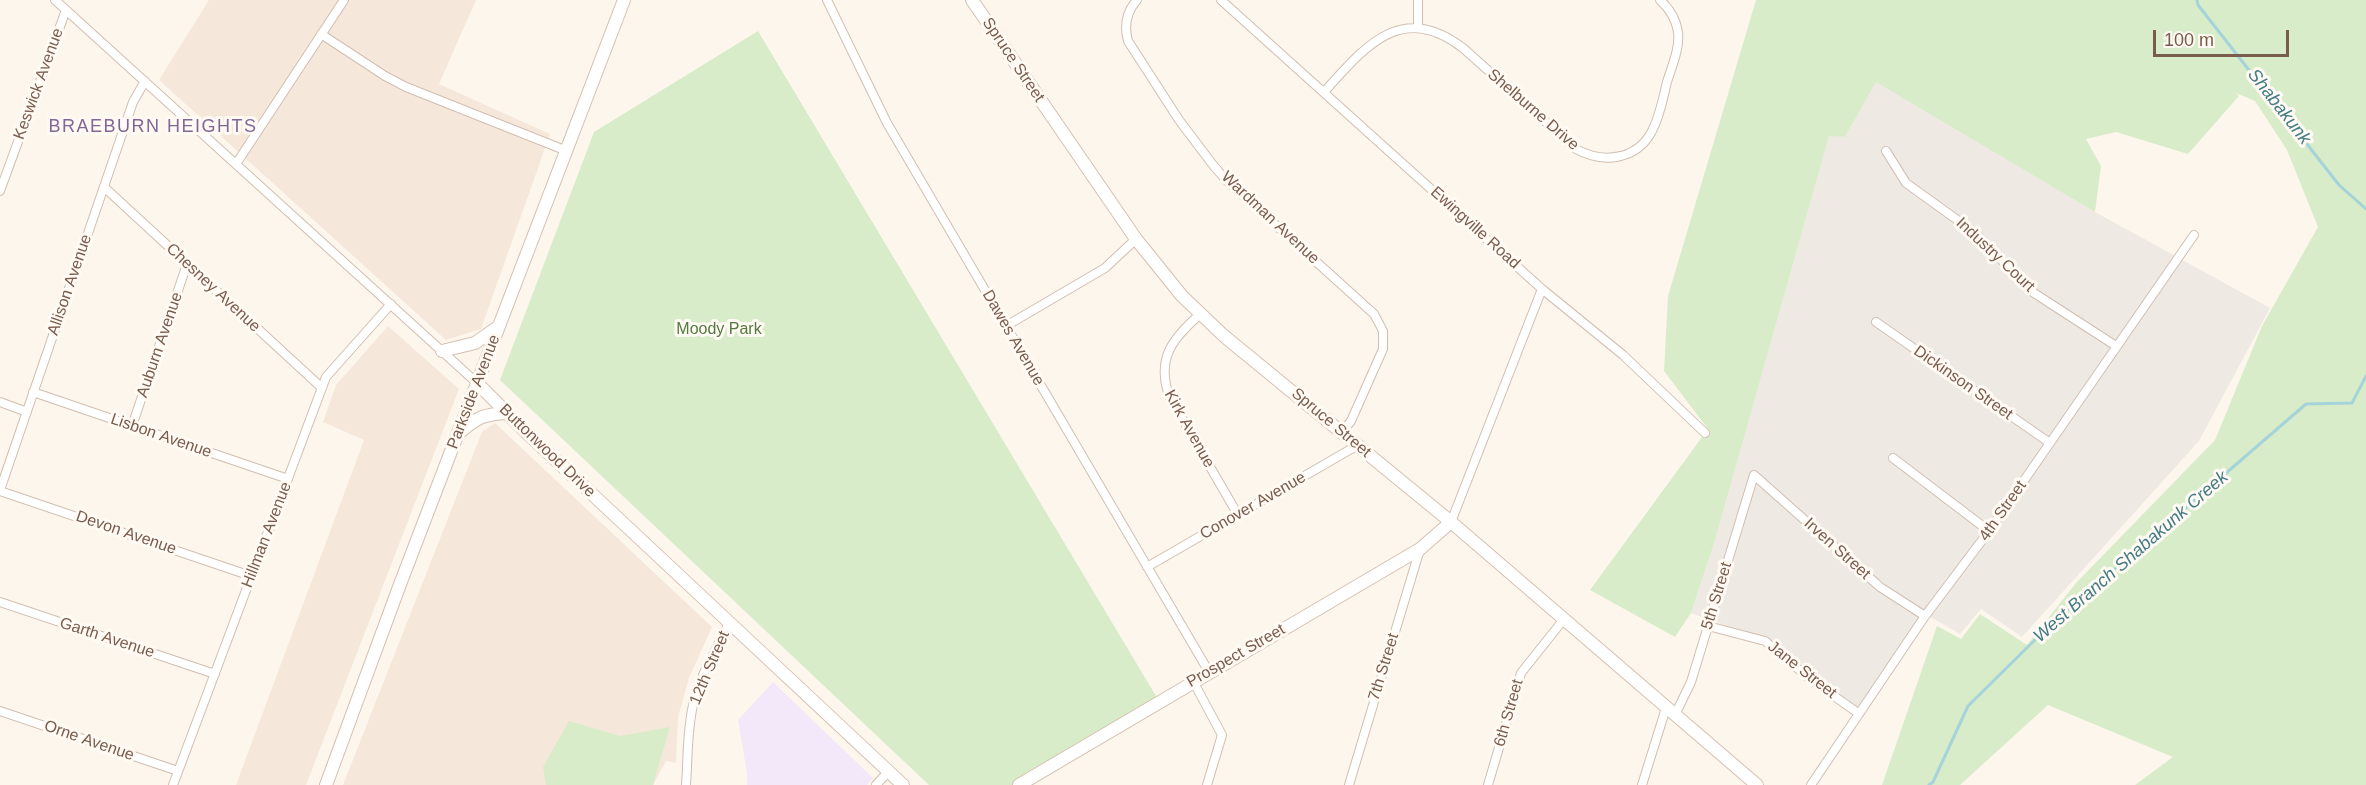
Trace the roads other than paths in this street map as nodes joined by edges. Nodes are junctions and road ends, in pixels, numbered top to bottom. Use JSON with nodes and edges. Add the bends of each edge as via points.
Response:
{"nodes":[{"id":1,"x":55,"y":0,"type":"edge"},
{"id":2,"x":624,"y":0,"type":"edge"},
{"id":3,"x":827,"y":0,"type":"edge"},
{"id":4,"x":972,"y":0,"type":"edge"},
{"id":5,"x":1137,"y":0,"type":"edge"},
{"id":6,"x":1221,"y":0,"type":"edge"},
{"id":7,"x":1418,"y":0,"type":"edge"},
{"id":8,"x":1660,"y":0,"type":"edge"},
{"id":9,"x":340,"y":1,"type":"edge"},
{"id":10,"x":66,"y":10,"type":"junction"},
{"id":11,"x":1418,"y":28,"type":"junction"},
{"id":12,"x":321,"y":34,"type":"junction"},
{"id":13,"x":145,"y":81,"type":"junction"},
{"id":14,"x":1324,"y":92,"type":"junction"},
{"id":15,"x":567,"y":151,"type":"junction"},
{"id":16,"x":1886,"y":151,"type":"dead end"},
{"id":17,"x":236,"y":164,"type":"junction"},
{"id":18,"x":104,"y":187,"type":"junction"},
{"id":19,"x":0,"y":191,"type":"edge"},
{"id":20,"x":2194,"y":235,"type":"dead end"},
{"id":21,"x":1136,"y":239,"type":"junction"},
{"id":22,"x":187,"y":264,"type":"junction"},
{"id":23,"x":1542,"y":289,"type":"junction"},
{"id":24,"x":391,"y":304,"type":"junction"},
{"id":25,"x":1200,"y":314,"type":"junction"},
{"id":26,"x":1876,"y":322,"type":"dead end"},
{"id":27,"x":1006,"y":326,"type":"junction"},
{"id":28,"x":498,"y":327,"type":"junction"},
{"id":29,"x":2116,"y":346,"type":"junction"},
{"id":30,"x":442,"y":351,"type":"junction"},
{"id":31,"x":477,"y":383,"type":"junction"},
{"id":32,"x":322,"y":388,"type":"junction"},
{"id":33,"x":33,"y":392,"type":"junction"},
{"id":34,"x":0,"y":402,"type":"edge"},
{"id":35,"x":27,"y":412,"type":"junction"},
{"id":36,"x":507,"y":413,"type":"junction"},
{"id":37,"x":132,"y":426,"type":"junction"},
{"id":38,"x":1341,"y":432,"type":"junction"},
{"id":39,"x":1706,"y":433,"type":"dead end"},
{"id":40,"x":457,"y":434,"type":"junction"},
{"id":41,"x":2050,"y":443,"type":"junction"},
{"id":42,"x":1358,"y":445,"type":"junction"},
{"id":43,"x":1893,"y":458,"type":"dead end"},
{"id":44,"x":1754,"y":475,"type":"joint"},
{"id":45,"x":288,"y":479,"type":"junction"},
{"id":46,"x":0,"y":490,"type":"edge"},
{"id":47,"x":1238,"y":514,"type":"junction"},
{"id":48,"x":1451,"y":522,"type":"junction"},
{"id":49,"x":1989,"y":531,"type":"junction"},
{"id":50,"x":1420,"y":549,"type":"junction"},
{"id":51,"x":1147,"y":567,"type":"junction"},
{"id":52,"x":251,"y":576,"type":"junction"},
{"id":53,"x":0,"y":602,"type":"edge"},
{"id":54,"x":1925,"y":616,"type":"junction"},
{"id":55,"x":1564,"y":620,"type":"junction"},
{"id":56,"x":729,"y":623,"type":"junction"},
{"id":57,"x":1708,"y":626,"type":"junction"},
{"id":58,"x":1209,"y":672,"type":"junction"},
{"id":59,"x":215,"y":674,"type":"junction"},
{"id":60,"x":1193,"y":681,"type":"junction"},
{"id":61,"x":0,"y":711,"type":"edge"},
{"id":62,"x":1671,"y":712,"type":"junction"},
{"id":63,"x":1858,"y":713,"type":"junction"},
{"id":64,"x":178,"y":771,"type":"junction"},
{"id":65,"x":888,"y":772,"type":"junction"},
{"id":66,"x":173,"y":785,"type":"edge"},
{"id":67,"x":326,"y":785,"type":"edge"},
{"id":68,"x":686,"y":785,"type":"edge"},
{"id":69,"x":876,"y":785,"type":"edge"},
{"id":70,"x":903,"y":785,"type":"edge"},
{"id":71,"x":1019,"y":785,"type":"edge"},
{"id":72,"x":1207,"y":785,"type":"edge"},
{"id":73,"x":1349,"y":785,"type":"edge"},
{"id":74,"x":1488,"y":785,"type":"edge"},
{"id":75,"x":1642,"y":785,"type":"edge"},
{"id":76,"x":1757,"y":785,"type":"edge"},
{"id":77,"x":1811,"y":785,"type":"edge"}],
"edges":[{"from":1,"to":10,"type":"street","name":"Buttonwood Drive"},
{"from":2,"to":15,"type":"street","name":"Parkside Avenue"},
{"from":3,"to":27,"type":"street","name":"Dawes Avenue","via":[[887,123]]},
{"from":4,"to":21,"type":"street","name":"Spruce Street"},
{"from":5,"to":38,"type":"street","name":"Wardman Avenue","via":[[1126,22],[1128,41],[1200,149],[1227,181],[1379,322],[1383,349],[1351,421]]},
{"from":6,"to":14,"type":"street","name":"Ewingville Road"},
{"from":7,"to":11,"type":"street"},
{"from":8,"to":11,"type":"street","name":"Shelburne Drive","via":[[1672,14],[1678,34],[1656,123],[1637,149],[1607,159],[1576,149],[1452,39]]},
{"from":9,"to":12,"type":"street"},
{"from":10,"to":13,"type":"street","name":"Buttonwood Drive"},
{"from":10,"to":19,"type":"street","name":"Keswick Avenue"},
{"from":11,"to":14,"type":"street","name":"Shelburne Drive","via":[[1398,30],[1376,39]]},
{"from":12,"to":15,"type":"street","via":[[406,87]]},
{"from":12,"to":17,"type":"street"},
{"from":13,"to":17,"type":"street","name":"Buttonwood Drive"},
{"from":13,"to":18,"type":"street","name":"Allison Avenue","via":[[133,102]]},
{"from":14,"to":23,"type":"street","name":"Ewingville Road"},
{"from":15,"to":28,"type":"street","name":"Parkside Avenue"},
{"from":16,"to":29,"type":"street","name":"Industry Court","via":[[1906,183],[1974,232],[2034,293]]},
{"from":17,"to":24,"type":"street","name":"Buttonwood Drive"},
{"from":18,"to":22,"type":"street","name":"Chesney Avenue"},
{"from":18,"to":33,"type":"street","name":"Allison Avenue"},
{"from":20,"to":29,"type":"street","name":"4th Street"},
{"from":21,"to":25,"type":"street","name":"Spruce Street"},
{"from":21,"to":27,"type":"street","via":[[1105,268]]},
{"from":22,"to":32,"type":"street","name":"Chesney Avenue"},
{"from":22,"to":37,"type":"street","name":"Auburn Avenue"},
{"from":23,"to":39,"type":"street","via":[[1623,355]]},
{"from":23,"to":48,"type":"street"},
{"from":24,"to":30,"type":"street","name":"Buttonwood Drive"},
{"from":24,"to":32,"type":"street","name":"Hillman Avenue","via":[[326,377]]},
{"from":25,"to":38,"type":"street","name":"Spruce Street"},
{"from":25,"to":47,"type":"street","name":"Kirk Avenue","via":[[1182,330],[1168,351],[1165,385]]},
{"from":26,"to":41,"type":"street","name":"Dickinson Street"},
{"from":27,"to":51,"type":"street","name":"Dawes Avenue"},
{"from":28,"to":30,"type":"street","via":[[475,343]]},
{"from":28,"to":31,"type":"street","name":"Parkside Avenue"},
{"from":29,"to":41,"type":"street","name":"4th Street"},
{"from":30,"to":31,"type":"street","name":"Buttonwood Drive"},
{"from":31,"to":36,"type":"street","name":"Buttonwood Drive"},
{"from":31,"to":40,"type":"street","name":"Parkside Avenue"},
{"from":32,"to":45,"type":"street","name":"Hillman Avenue"},
{"from":33,"to":35,"type":"street","name":"Allison Avenue"},
{"from":33,"to":37,"type":"street","name":"Lisbon Avenue"},
{"from":34,"to":35,"type":"street"},
{"from":35,"to":46,"type":"street","name":"Allison Avenue"},
{"from":36,"to":40,"type":"street","via":[[484,415]]},
{"from":36,"to":56,"type":"street","name":"Buttonwood Drive"},
{"from":37,"to":45,"type":"street","name":"Lisbon Avenue"},
{"from":38,"to":42,"type":"street","name":"Spruce Street"},
{"from":40,"to":67,"type":"street","name":"Parkside Avenue"},
{"from":41,"to":49,"type":"street","name":"4th Street"},
{"from":42,"to":47,"type":"street","name":"Conover Avenue"},
{"from":42,"to":48,"type":"street","name":"Spruce Street"},
{"from":43,"to":49,"type":"street"},
{"from":44,"to":54,"type":"street","name":"Irven Street","via":[[1880,587]]},
{"from":44,"to":57,"type":"street","name":"5th Street"},
{"from":45,"to":52,"type":"street","name":"Hillman Avenue"},
{"from":46,"to":52,"type":"street","name":"Devon Avenue"},
{"from":47,"to":51,"type":"street","name":"Conover Avenue"},
{"from":48,"to":50,"type":"street","name":"Prospect Street"},
{"from":48,"to":55,"type":"street","name":"Spruce Street"},
{"from":49,"to":54,"type":"street","name":"4th Street"},
{"from":50,"to":58,"type":"street","name":"Prospect Street"},
{"from":50,"to":73,"type":"street","name":"7th Street"},
{"from":51,"to":58,"type":"street","name":"Dawes Avenue"},
{"from":52,"to":59,"type":"street","name":"Hillman Avenue"},
{"from":53,"to":59,"type":"street","name":"Garth Avenue"},
{"from":54,"to":63,"type":"street","name":"4th Street"},
{"from":55,"to":62,"type":"street","name":"Spruce Street"},
{"from":55,"to":74,"type":"street","name":"6th Street","via":[[1521,673]]},
{"from":56,"to":65,"type":"street","name":"Buttonwood Drive"},
{"from":56,"to":68,"type":"street","name":"12th Street","via":[[693,703]]},
{"from":57,"to":62,"type":"street","name":"5th Street","via":[[1691,682]]},
{"from":57,"to":63,"type":"street","name":"Jane Street","via":[[1765,641]]},
{"from":58,"to":60,"type":"street","name":"Prospect Street"},
{"from":59,"to":64,"type":"street","name":"Hillman Avenue"},
{"from":60,"to":71,"type":"street","name":"Prospect Street"},
{"from":60,"to":72,"type":"street","via":[[1222,735]]},
{"from":61,"to":64,"type":"street","name":"Orne Avenue"},
{"from":62,"to":75,"type":"street","name":"5th Street"},
{"from":62,"to":76,"type":"street","name":"Spruce Street"},
{"from":63,"to":77,"type":"street","name":"4th Street"},
{"from":64,"to":66,"type":"street","name":"Hillman Avenue"},
{"from":65,"to":69,"type":"street"},
{"from":65,"to":70,"type":"street","name":"Buttonwood Drive"}]}
